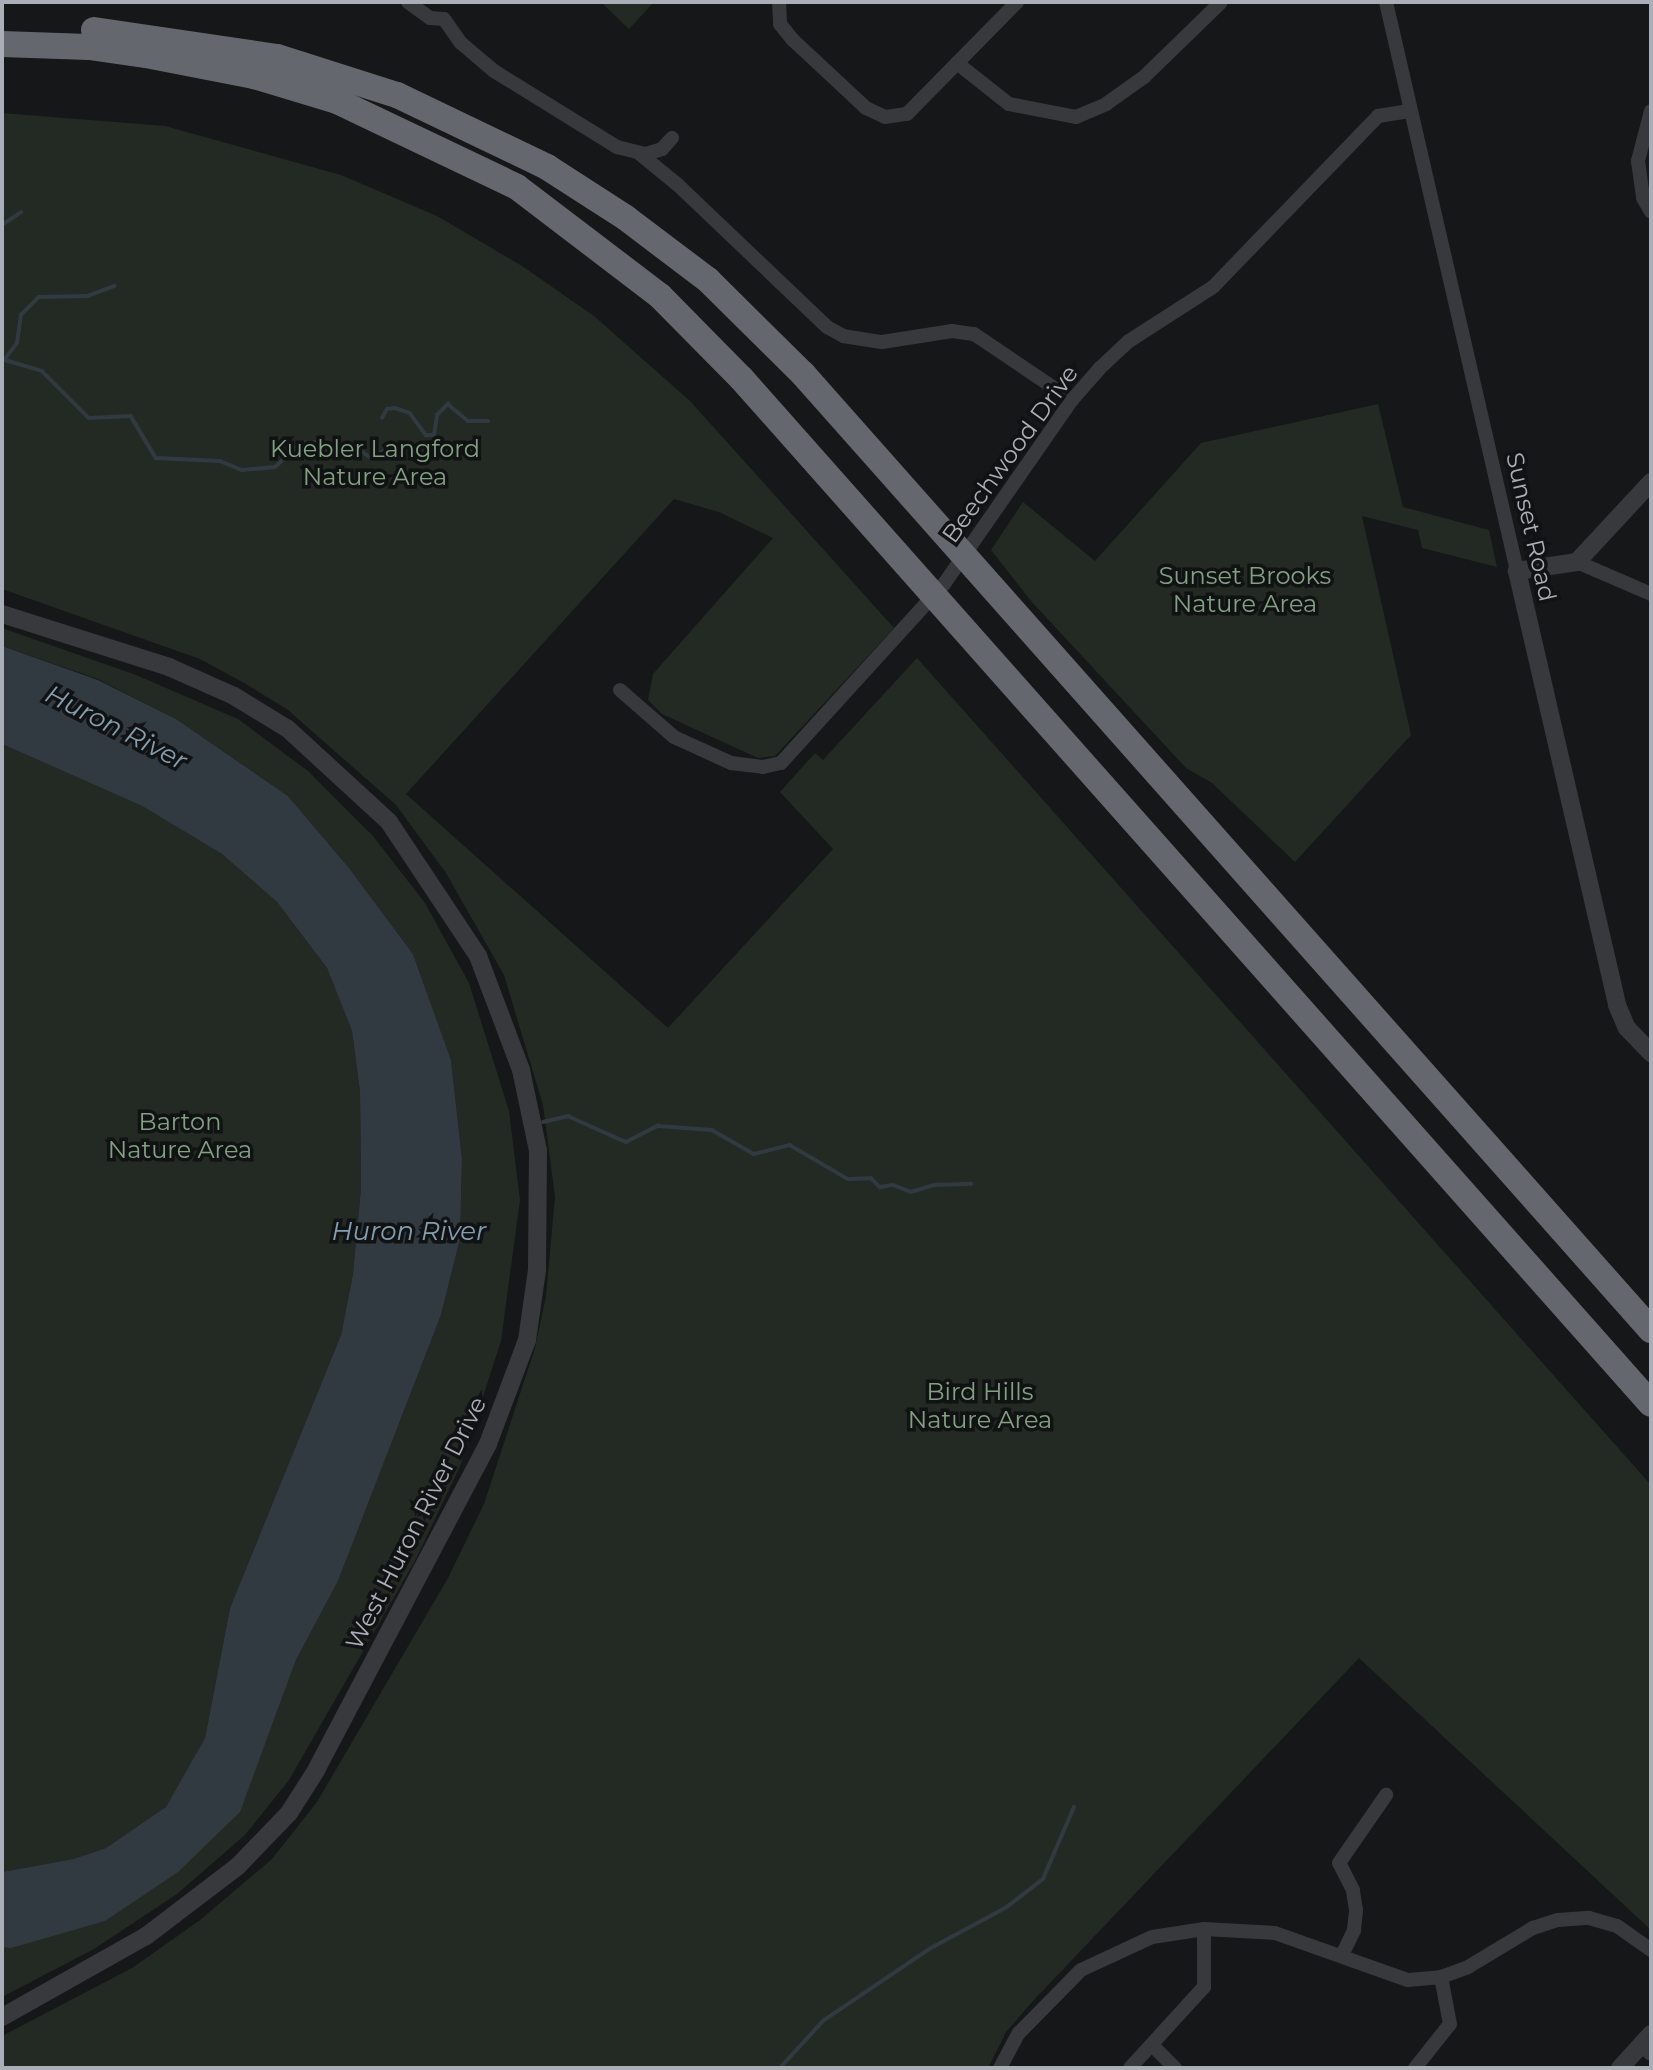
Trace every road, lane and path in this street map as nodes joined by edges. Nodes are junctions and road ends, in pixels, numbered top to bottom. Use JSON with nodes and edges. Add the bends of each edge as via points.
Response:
{"nodes":[{"id":1,"x":408,"y":2,"type":"edge"},
{"id":2,"x":779,"y":2,"type":"edge"},
{"id":3,"x":1017,"y":2,"type":"edge"},
{"id":4,"x":1221,"y":2,"type":"edge"},
{"id":5,"x":1386,"y":2,"type":"edge"},
{"id":6,"x":2,"y":27,"type":"edge"},
{"id":7,"x":2,"y":44,"type":"edge"},
{"id":8,"x":957,"y":63,"type":"junction"},
{"id":9,"x":1410,"y":111,"type":"junction"},
{"id":10,"x":1651,"y":111,"type":"edge"},
{"id":11,"x":672,"y":138,"type":"dead end"},
{"id":12,"x":640,"y":154,"type":"junction"},
{"id":13,"x":1651,"y":212,"type":"edge"},
{"id":14,"x":1072,"y":400,"type":"junction"},
{"id":15,"x":1651,"y":482,"type":"edge"},
{"id":16,"x":1577,"y":562,"type":"junction"},
{"id":17,"x":1517,"y":571,"type":"junction"},
{"id":18,"x":1651,"y":594,"type":"edge"},
{"id":19,"x":2,"y":614,"type":"edge"},
{"id":20,"x":620,"y":690,"type":"dead end"},
{"id":21,"x":1651,"y":1053,"type":"edge"},
{"id":22,"x":1651,"y":1329,"type":"edge"},
{"id":23,"x":1651,"y":1404,"type":"edge"},
{"id":24,"x":1386,"y":1795,"type":"dead end"},
{"id":25,"x":1204,"y":1929,"type":"junction"},
{"id":26,"x":1651,"y":1950,"type":"edge"},
{"id":27,"x":1342,"y":1955,"type":"junction"},
{"id":28,"x":1441,"y":1977,"type":"junction"},
{"id":29,"x":2,"y":2017,"type":"edge"},
{"id":30,"x":1152,"y":2045,"type":"junction"},
{"id":31,"x":1648,"y":2045,"type":"edge"},
{"id":32,"x":1000,"y":2068,"type":"edge"},
{"id":33,"x":1130,"y":2068,"type":"edge"},
{"id":34,"x":1175,"y":2068,"type":"edge"},
{"id":35,"x":1415,"y":2068,"type":"edge"},
{"id":36,"x":1620,"y":2068,"type":"edge"}],
"edges":[{"from":1,"to":12,"type":"street","via":[[430,19],[444,19],[461,43],[494,71],[617,147]]},
{"from":2,"to":8,"type":"street","via":[[780,24],[866,108],[885,117],[907,114]]},
{"from":3,"to":8,"type":"street"},
{"from":4,"to":8,"type":"street","via":[[1144,77],[1107,104],[1076,117],[1009,104]]},
{"from":5,"to":9,"type":"street","name":"Sunset Road"},
{"from":6,"to":22,"type":"highway","via":[[94,30],[277,57],[397,95],[547,167],[626,218],[708,280],[803,374]]},
{"from":7,"to":23,"type":"highway","via":[[89,47],[254,76],[383,121],[517,187],[660,296],[741,378]]},
{"from":9,"to":14,"type":"street","name":"Beechwood Drive","via":[[1378,117],[1213,287],[1129,341]]},
{"from":9,"to":17,"type":"street","name":"Sunset Road"},
{"from":10,"to":13,"type":"street","via":[[1638,161],[1640,190]]},
{"from":11,"to":12,"type":"street","via":[[662,149]]},
{"from":12,"to":14,"type":"street","via":[[827,327],[843,336],[882,342],[952,331],[974,334]]},
{"from":14,"to":20,"type":"street","name":"Beechwood Drive","via":[[944,584],[781,763],[763,768],[731,763],[674,737]]},
{"from":15,"to":16,"type":"street"},
{"from":16,"to":17,"type":"street"},
{"from":16,"to":18,"type":"street"},
{"from":17,"to":21,"type":"street","name":"Sunset Road","via":[[1617,1005],[1628,1028]]},
{"from":19,"to":29,"type":"street","name":"West Huron River Drive","via":[[169,667],[234,696],[288,729],[388,822],[478,956],[514,1045],[538,1151],[537,1270],[527,1340],[488,1444],[317,1769],[289,1813],[238,1866],[146,1936]]},
{"from":24,"to":27,"type":"street","via":[[1339,1863],[1353,1890],[1356,1910],[1354,1930]]},
{"from":25,"to":27,"type":"street","via":[[1275,1933]]},
{"from":25,"to":30,"type":"street","via":[[1204,1987]]},
{"from":25,"to":32,"type":"street","via":[[1152,1937],[1081,1970],[1019,2033]]},
{"from":26,"to":28,"type":"street","via":[[1617,1926],[1589,1918],[1558,1920]]},
{"from":27,"to":28,"type":"street","via":[[1408,1980]]},
{"from":28,"to":35,"type":"street","via":[[1450,2024]]},
{"from":30,"to":33,"type":"street"},
{"from":30,"to":34,"type":"street"},
{"from":31,"to":36,"type":"street"}]}
